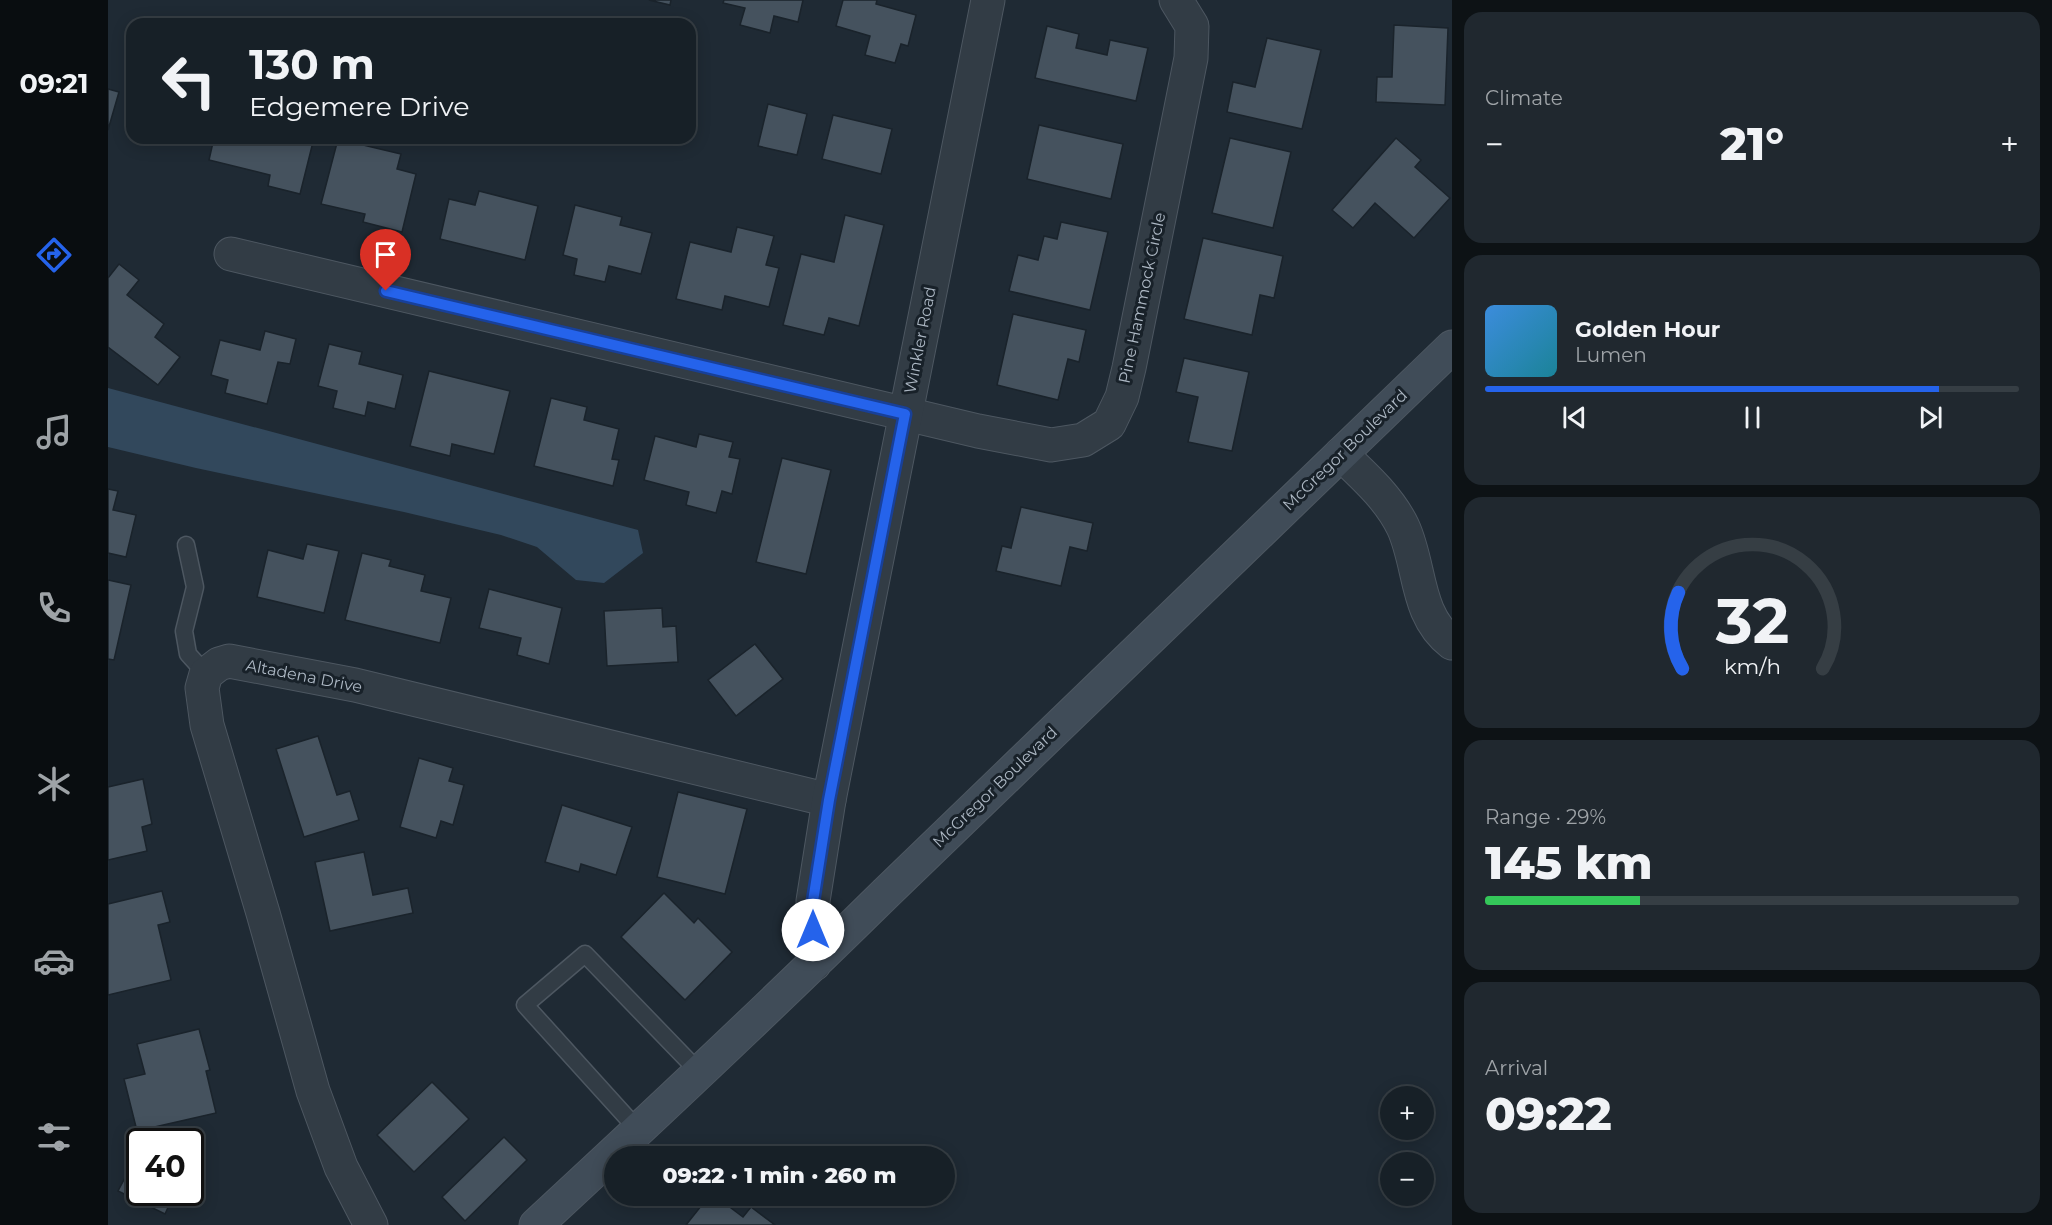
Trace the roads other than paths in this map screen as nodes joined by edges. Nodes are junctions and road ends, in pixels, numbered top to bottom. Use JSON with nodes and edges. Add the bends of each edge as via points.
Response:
{"nodes":[{"id":1,"x":988,"y":0,"type":"edge"},
{"id":2,"x":1176,"y":0,"type":"edge"},
{"id":3,"x":231,"y":254,"type":"dead end"},
{"id":4,"x":1452,"y":347,"type":"edge"},
{"id":5,"x":905,"y":414,"type":"junction"},
{"id":6,"x":1341,"y":454,"type":"junction"},
{"id":7,"x":186,"y":545,"type":"dead end"},
{"id":8,"x":1452,"y":644,"type":"edge"},
{"id":9,"x":206,"y":674,"type":"junction"},
{"id":10,"x":829,"y":800,"type":"junction"},
{"id":11,"x":814,"y":964,"type":"junction"},
{"id":12,"x":700,"y":1073,"type":"junction"},
{"id":13,"x":639,"y":1131,"type":"junction"},
{"id":14,"x":371,"y":1225,"type":"edge"},
{"id":15,"x":536,"y":1225,"type":"edge"}],
"edges":[{"from":1,"to":5,"type":"street","name":"Winkler Road"},
{"from":2,"to":5,"type":"street","name":"Pine Hammock Circle","via":[[1192,27],[1191,58],[1129,369],[1109,424],[1083,440],[1051,445]]},
{"from":3,"to":5,"type":"street","name":"Pine Hammock Circle"},
{"from":4,"to":6,"type":"main road","name":"McGregor Boulevard"},
{"from":5,"to":10,"type":"street","name":"Winkler Road"},
{"from":6,"to":8,"type":"street","via":[[1372,484],[1402,526],[1412,548],[1424,603],[1440,634]]},
{"from":6,"to":11,"type":"main road","name":"McGregor Boulevard"},
{"from":7,"to":9,"type":"lane","via":[[195,587],[184,631],[188,654]]},
{"from":9,"to":10,"type":"street","name":"Altadena Drive","via":[[229,661],[355,686]]},
{"from":9,"to":14,"type":"street","via":[[202,688],[207,725],[313,1091],[341,1167]]},
{"from":10,"to":11,"type":"street","name":"Winkler Road","via":[[813,901]]},
{"from":11,"to":12,"type":"main road","name":"McGregor Boulevard"},
{"from":12,"to":13,"type":"main road","name":"McGregor Boulevard"},
{"from":12,"to":13,"type":"lane","via":[[585,954],[525,1005]]},
{"from":13,"to":15,"type":"main road","name":"McGregor Boulevard"}]}
